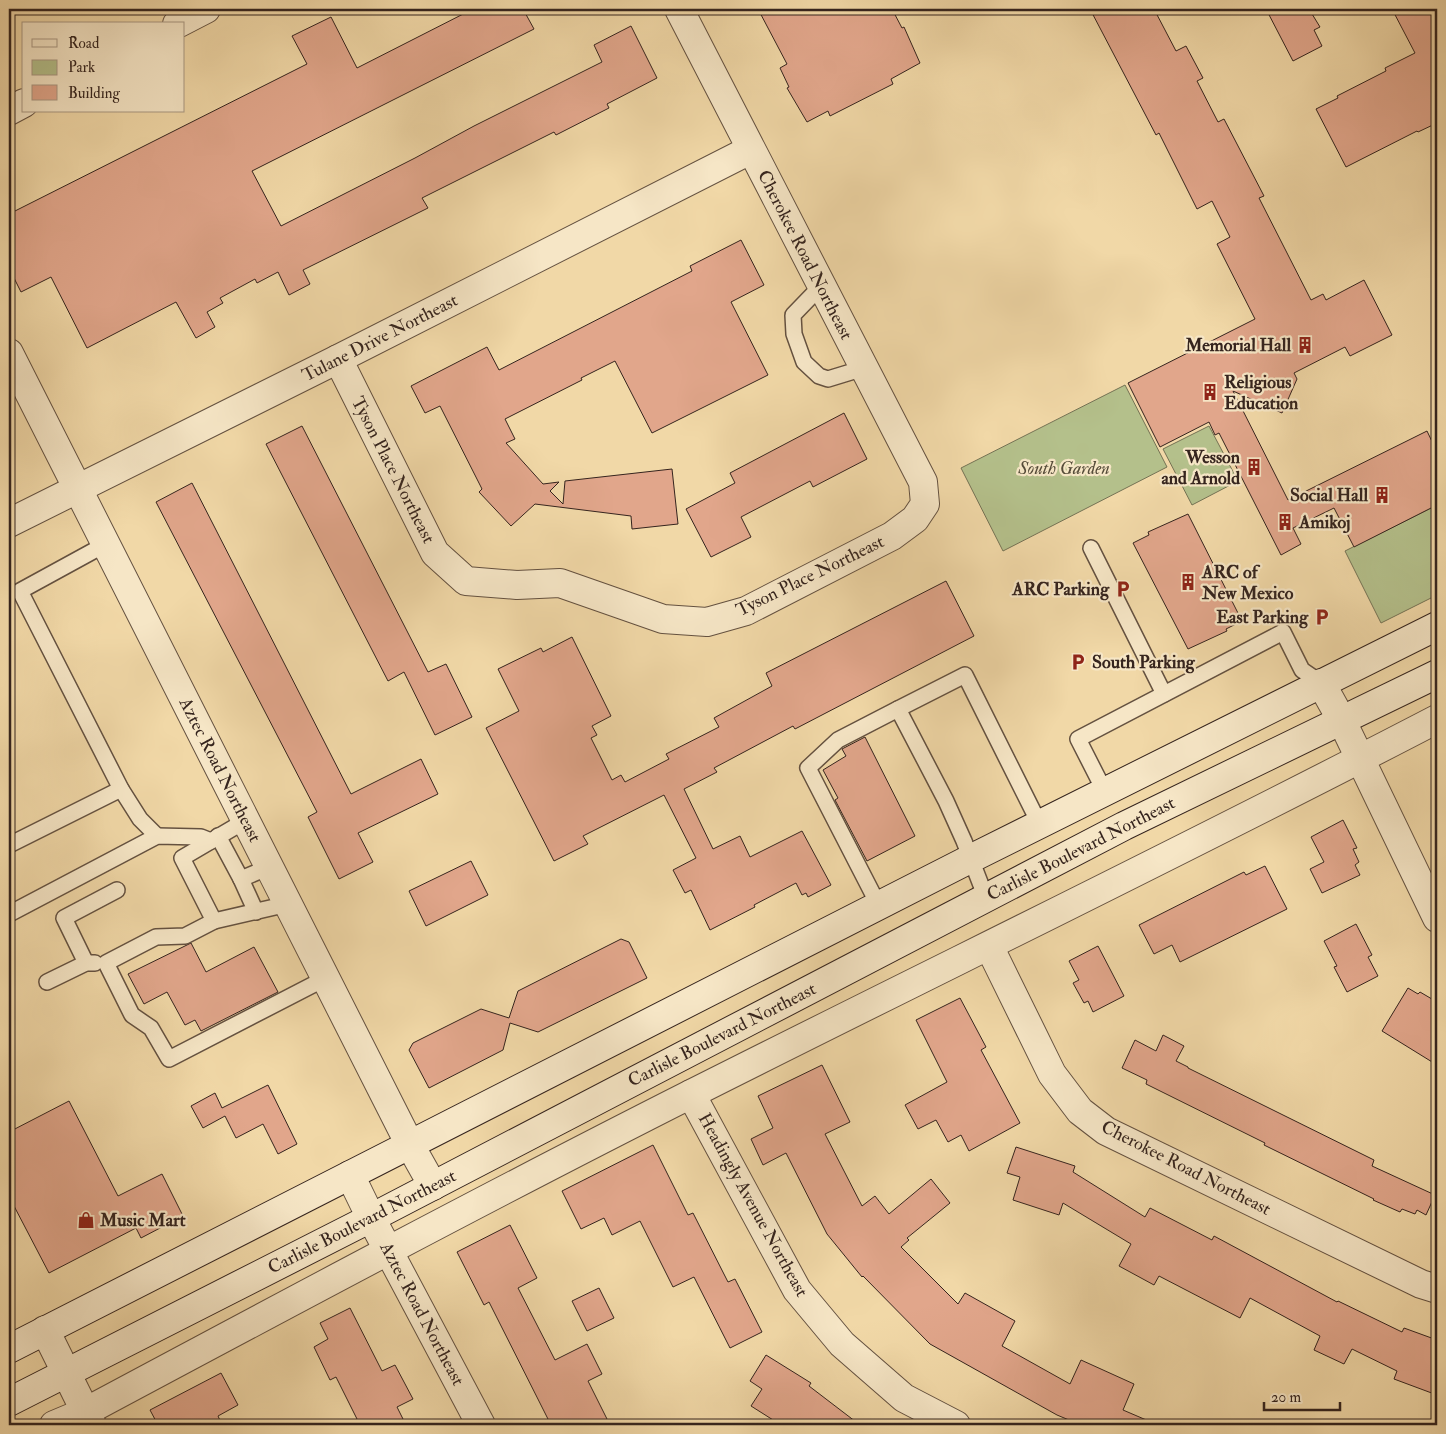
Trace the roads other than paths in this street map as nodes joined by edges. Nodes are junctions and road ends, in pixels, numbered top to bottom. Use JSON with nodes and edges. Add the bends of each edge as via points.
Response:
{"nodes":[{"id":1,"x":206,"y":9,"type":"edge"},
{"id":2,"x":679,"y":9,"type":"edge"},
{"id":3,"x":181,"y":22,"type":"edge"},
{"id":4,"x":22,"y":104,"type":"edge"},
{"id":5,"x":9,"y":111,"type":"edge"},
{"id":6,"x":750,"y":150,"type":"junction"},
{"id":7,"x":821,"y":286,"type":"junction"},
{"id":8,"x":9,"y":353,"type":"edge"},
{"id":9,"x":338,"y":359,"type":"junction"},
{"id":10,"x":864,"y":368,"type":"junction"},
{"id":11,"x":78,"y":490,"type":"junction"},
{"id":12,"x":925,"y":504,"type":"joint"},
{"id":13,"x":9,"y":523,"type":"edge"},
{"id":14,"x":106,"y":544,"type":"junction"},
{"id":15,"x":1091,"y":548,"type":"dead end"},
{"id":16,"x":1437,"y":626,"type":"edge"},
{"id":17,"x":1437,"y":674,"type":"edge"},
{"id":18,"x":1322,"y":683,"type":"junction"},
{"id":19,"x":1164,"y":694,"type":"junction"},
{"id":20,"x":898,"y":709,"type":"junction"},
{"id":21,"x":1341,"y":719,"type":"junction"},
{"id":22,"x":1437,"y":719,"type":"edge"},
{"id":23,"x":1360,"y":759,"type":"junction"},
{"id":24,"x":121,"y":789,"type":"junction"},
{"id":25,"x":1105,"y":792,"type":"junction"},
{"id":26,"x":246,"y":820,"type":"junction"},
{"id":27,"x":1040,"y":825,"type":"junction"},
{"id":28,"x":156,"y":836,"type":"junction"},
{"id":29,"x":215,"y":839,"type":"junction"},
{"id":30,"x":9,"y":845,"type":"edge"},
{"id":31,"x":970,"y":859,"type":"junction"},
{"id":32,"x":270,"y":867,"type":"junction"},
{"id":33,"x":241,"y":879,"type":"junction"},
{"id":34,"x":117,"y":890,"type":"dead end"},
{"id":35,"x":986,"y":898,"type":"junction"},
{"id":36,"x":288,"y":904,"type":"junction"},
{"id":37,"x":879,"y":906,"type":"junction"},
{"id":38,"x":256,"y":912,"type":"junction"},
{"id":39,"x":9,"y":914,"type":"edge"},
{"id":40,"x":1437,"y":918,"type":"edge"},
{"id":41,"x":214,"y":922,"type":"junction"},
{"id":42,"x":989,"y":946,"type":"junction"},
{"id":43,"x":86,"y":963,"type":"junction"},
{"id":44,"x":106,"y":963,"type":"junction"},
{"id":45,"x":326,"y":978,"type":"junction"},
{"id":46,"x":47,"y":982,"type":"dead end"},
{"id":47,"x":690,"y":1094,"type":"junction"},
{"id":48,"x":410,"y":1145,"type":"junction"},
{"id":49,"x":350,"y":1175,"type":"junction"},
{"id":50,"x":432,"y":1186,"type":"junction"},
{"id":51,"x":371,"y":1218,"type":"junction"},
{"id":52,"x":388,"y":1250,"type":"junction"},
{"id":53,"x":1437,"y":1289,"type":"edge"},
{"id":54,"x":45,"y":1330,"type":"junction"},
{"id":55,"x":9,"y":1349,"type":"edge"},
{"id":56,"x":65,"y":1373,"type":"junction"},
{"id":57,"x":9,"y":1402,"type":"edge"},
{"id":58,"x":88,"y":1419,"type":"edge"},
{"id":59,"x":54,"y":1425,"type":"edge"},
{"id":60,"x":481,"y":1425,"type":"edge"},
{"id":61,"x":956,"y":1425,"type":"edge"}],
"edges":[{"from":1,"to":3,"type":"street"},
{"from":2,"to":6,"type":"street","name":"Cherokee Road Northeast"},
{"from":4,"to":5,"type":"street"},
{"from":6,"to":7,"type":"street","name":"Cherokee Road Northeast"},
{"from":6,"to":9,"type":"street","name":"Tulane Drive Northeast"},
{"from":7,"to":10,"type":"street","name":"Cherokee Road Northeast"},
{"from":7,"to":10,"type":"lane","via":[[793,315],[794,334],[804,362],[819,376],[828,379]]},
{"from":8,"to":11,"type":"street","name":"Aztec Road Northeast"},
{"from":9,"to":11,"type":"street","name":"Tulane Drive Northeast"},
{"from":9,"to":12,"type":"street","name":"Tyson Place Northeast","via":[[435,553],[466,581],[517,585],[560,583],[663,619],[707,622],[746,612],[892,536],[915,519]]},
{"from":10,"to":12,"type":"street","name":"Cherokee Road Northeast","via":[[922,482]]},
{"from":11,"to":13,"type":"street","name":"Tulane Drive Northeast"},
{"from":11,"to":14,"type":"street","name":"Aztec Road Northeast"},
{"from":14,"to":24,"type":"lane","via":[[20,591]]},
{"from":14,"to":26,"type":"street","name":"Aztec Road Northeast"},
{"from":15,"to":19,"type":"lane"},
{"from":16,"to":18,"type":"street"},
{"from":17,"to":21,"type":"street","name":"Carlisle Boulevard Northeast"},
{"from":18,"to":19,"type":"lane","via":[[1302,670],[1283,632]]},
{"from":18,"to":21,"type":"street"},
{"from":18,"to":25,"type":"street"},
{"from":19,"to":25,"type":"lane","via":[[1078,739]]},
{"from":20,"to":27,"type":"lane","via":[[965,675]]},
{"from":20,"to":31,"type":"lane","via":[[946,801]]},
{"from":20,"to":37,"type":"lane","via":[[838,740],[808,768]]},
{"from":21,"to":23,"type":"street"},
{"from":21,"to":35,"type":"street","name":"Carlisle Boulevard Northeast"},
{"from":22,"to":23,"type":"street"},
{"from":23,"to":40,"type":"street"},
{"from":23,"to":42,"type":"street"},
{"from":24,"to":28,"type":"lane","via":[[140,819]]},
{"from":24,"to":30,"type":"lane"},
{"from":25,"to":27,"type":"street"},
{"from":26,"to":29,"type":"lane"},
{"from":26,"to":32,"type":"street","name":"Aztec Road Northeast"},
{"from":27,"to":31,"type":"street"},
{"from":28,"to":29,"type":"lane"},
{"from":28,"to":39,"type":"lane"},
{"from":29,"to":33,"type":"lane"},
{"from":29,"to":41,"type":"lane","via":[[182,858]]},
{"from":31,"to":35,"type":"lane"},
{"from":31,"to":37,"type":"street"},
{"from":32,"to":33,"type":"lane"},
{"from":32,"to":36,"type":"street","name":"Aztec Road Northeast"},
{"from":33,"to":38,"type":"lane"},
{"from":34,"to":43,"type":"lane","via":[[64,918]]},
{"from":35,"to":50,"type":"street","name":"Carlisle Boulevard Northeast"},
{"from":36,"to":38,"type":"lane"},
{"from":36,"to":45,"type":"street","name":"Aztec Road Northeast"},
{"from":37,"to":48,"type":"street"},
{"from":38,"to":41,"type":"lane"},
{"from":41,"to":44,"type":"lane","via":[[185,936],[156,937]]},
{"from":42,"to":47,"type":"street"},
{"from":42,"to":53,"type":"street","name":"Cherokee Road Northeast","via":[[1052,1074],[1086,1116],[1106,1131]]},
{"from":43,"to":44,"type":"lane"},
{"from":43,"to":46,"type":"lane"},
{"from":44,"to":45,"type":"lane","via":[[132,1015],[151,1028],[169,1059]]},
{"from":45,"to":48,"type":"street","name":"Aztec Road Northeast"},
{"from":47,"to":52,"type":"street"},
{"from":47,"to":61,"type":"street","name":"Headingly Avenue Northeast","via":[[797,1290],[842,1344],[904,1398]]},
{"from":48,"to":49,"type":"street"},
{"from":48,"to":50,"type":"street","name":"Aztec Road Northeast"},
{"from":49,"to":51,"type":"street","name":"Aztec Road Northeast"},
{"from":49,"to":54,"type":"street"},
{"from":50,"to":51,"type":"street","name":"Carlisle Boulevard Northeast"},
{"from":51,"to":52,"type":"street","name":"Aztec Road Northeast"},
{"from":51,"to":56,"type":"street","name":"Carlisle Boulevard Northeast"},
{"from":52,"to":58,"type":"street"},
{"from":52,"to":60,"type":"street","name":"Aztec Road Northeast"},
{"from":54,"to":55,"type":"street"},
{"from":54,"to":56,"type":"street"},
{"from":56,"to":57,"type":"street","name":"Carlisle Boulevard Northeast"},
{"from":56,"to":58,"type":"street"},
{"from":58,"to":59,"type":"street"}]}
